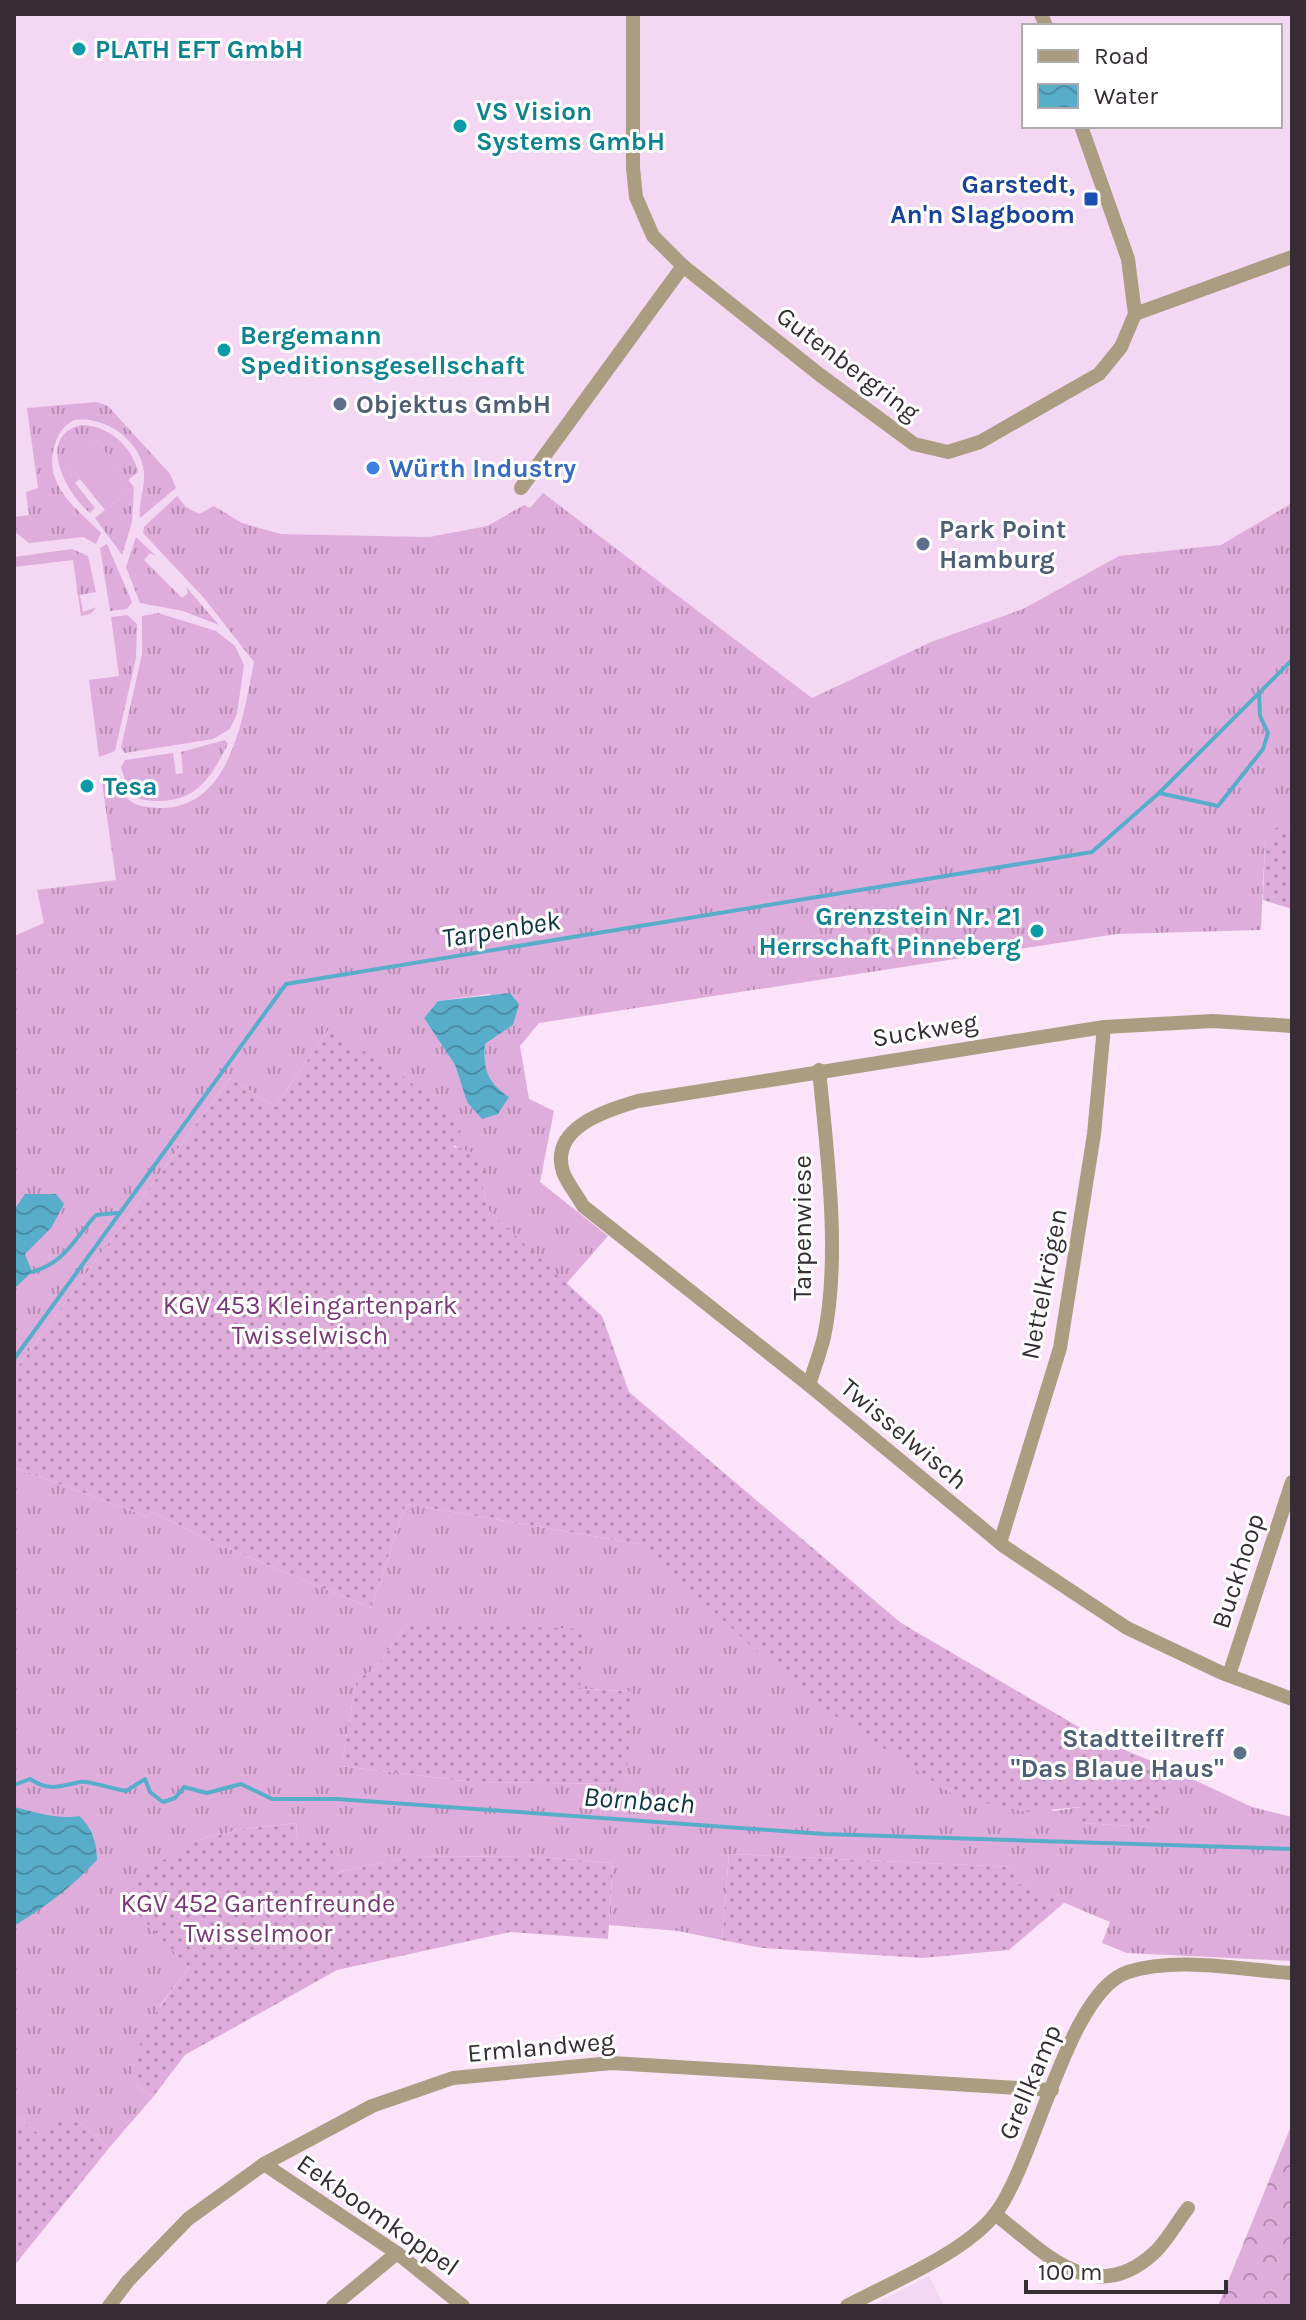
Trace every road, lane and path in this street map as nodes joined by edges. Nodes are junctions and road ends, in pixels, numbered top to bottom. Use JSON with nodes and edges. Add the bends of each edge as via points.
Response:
{"nodes":[{"id":1,"x":633,"y":14,"type":"edge"},
{"id":2,"x":1082,"y":128,"type":"edge"},
{"id":3,"x":1292,"y":257,"type":"edge"},
{"id":4,"x":683,"y":266,"type":"junction"},
{"id":5,"x":1135,"y":314,"type":"junction"},
{"id":6,"x":521,"y":488,"type":"dead end"},
{"id":7,"x":1292,"y":1026,"type":"edge"},
{"id":8,"x":1104,"y":1027,"type":"junction"},
{"id":9,"x":819,"y":1070,"type":"junction"},
{"id":10,"x":574,"y":1130,"type":"joint"},
{"id":11,"x":809,"y":1385,"type":"junction"},
{"id":12,"x":1292,"y":1482,"type":"edge"},
{"id":13,"x":1000,"y":1543,"type":"junction"},
{"id":14,"x":1229,"y":1675,"type":"junction"},
{"id":15,"x":1292,"y":1699,"type":"edge"},
{"id":16,"x":1292,"y":1973,"type":"edge"},
{"id":17,"x":1052,"y":2090,"type":"junction"},
{"id":18,"x":264,"y":2164,"type":"junction"},
{"id":19,"x":1188,"y":2208,"type":"dead end"},
{"id":20,"x":995,"y":2214,"type":"junction"},
{"id":21,"x":397,"y":2253,"type":"junction"},
{"id":22,"x":109,"y":2306,"type":"edge"},
{"id":23,"x":333,"y":2306,"type":"edge"},
{"id":24,"x":463,"y":2306,"type":"edge"},
{"id":25,"x":847,"y":2306,"type":"edge"}],
"edges":[{"from":1,"to":4,"type":"street","name":"Gutenbergring","via":[[636,197],[653,236]]},
{"from":2,"to":5,"type":"street","via":[[1128,259]]},
{"from":3,"to":5,"type":"street"},
{"from":4,"to":5,"type":"street","name":"Gutenbergring","via":[[914,444],[948,452],[980,442],[1099,374],[1121,347]]},
{"from":4,"to":6,"type":"street"},
{"from":7,"to":8,"type":"street","name":"Suckweg","via":[[1213,1021]]},
{"from":8,"to":9,"type":"street","name":"Suckweg"},
{"from":8,"to":13,"type":"street","name":"Nettelkrögen","via":[[1094,1134],[1060,1348]]},
{"from":9,"to":10,"type":"street","name":"Suckweg","via":[[638,1101],[603,1112]]},
{"from":9,"to":11,"type":"street","name":"Tarpenwiese","via":[[829,1181],[829,1267],[824,1336]]},
{"from":10,"to":11,"type":"street","name":"Twisselwisch","via":[[563,1152],[563,1171],[583,1206]]},
{"from":11,"to":13,"type":"street","name":"Twisselwisch"},
{"from":12,"to":14,"type":"street","name":"Buckhoop"},
{"from":13,"to":14,"type":"street","name":"Twisselwisch","via":[[1127,1628]]},
{"from":14,"to":15,"type":"street","name":"Twisselwisch"},
{"from":16,"to":17,"type":"street","name":"Grellkamp","via":[[1169,1966],[1127,1972],[1088,2006]]},
{"from":17,"to":18,"type":"street","name":"Ermlandweg","via":[[599,2064],[453,2078],[372,2106]]},
{"from":17,"to":20,"type":"street","name":"Grellkamp"},
{"from":18,"to":21,"type":"street","name":"Eekboomkoppel"},
{"from":18,"to":22,"type":"street","name":"Ermlandweg","via":[[188,2219]]},
{"from":19,"to":20,"type":"street","via":[[1156,2252],[1133,2268],[1104,2277],[1083,2276],[1063,2267]]},
{"from":20,"to":25,"type":"street","name":"Grellkamp","via":[[939,2259]]},
{"from":21,"to":23,"type":"street"},
{"from":21,"to":24,"type":"street","name":"Eekboomkoppel"}]}
